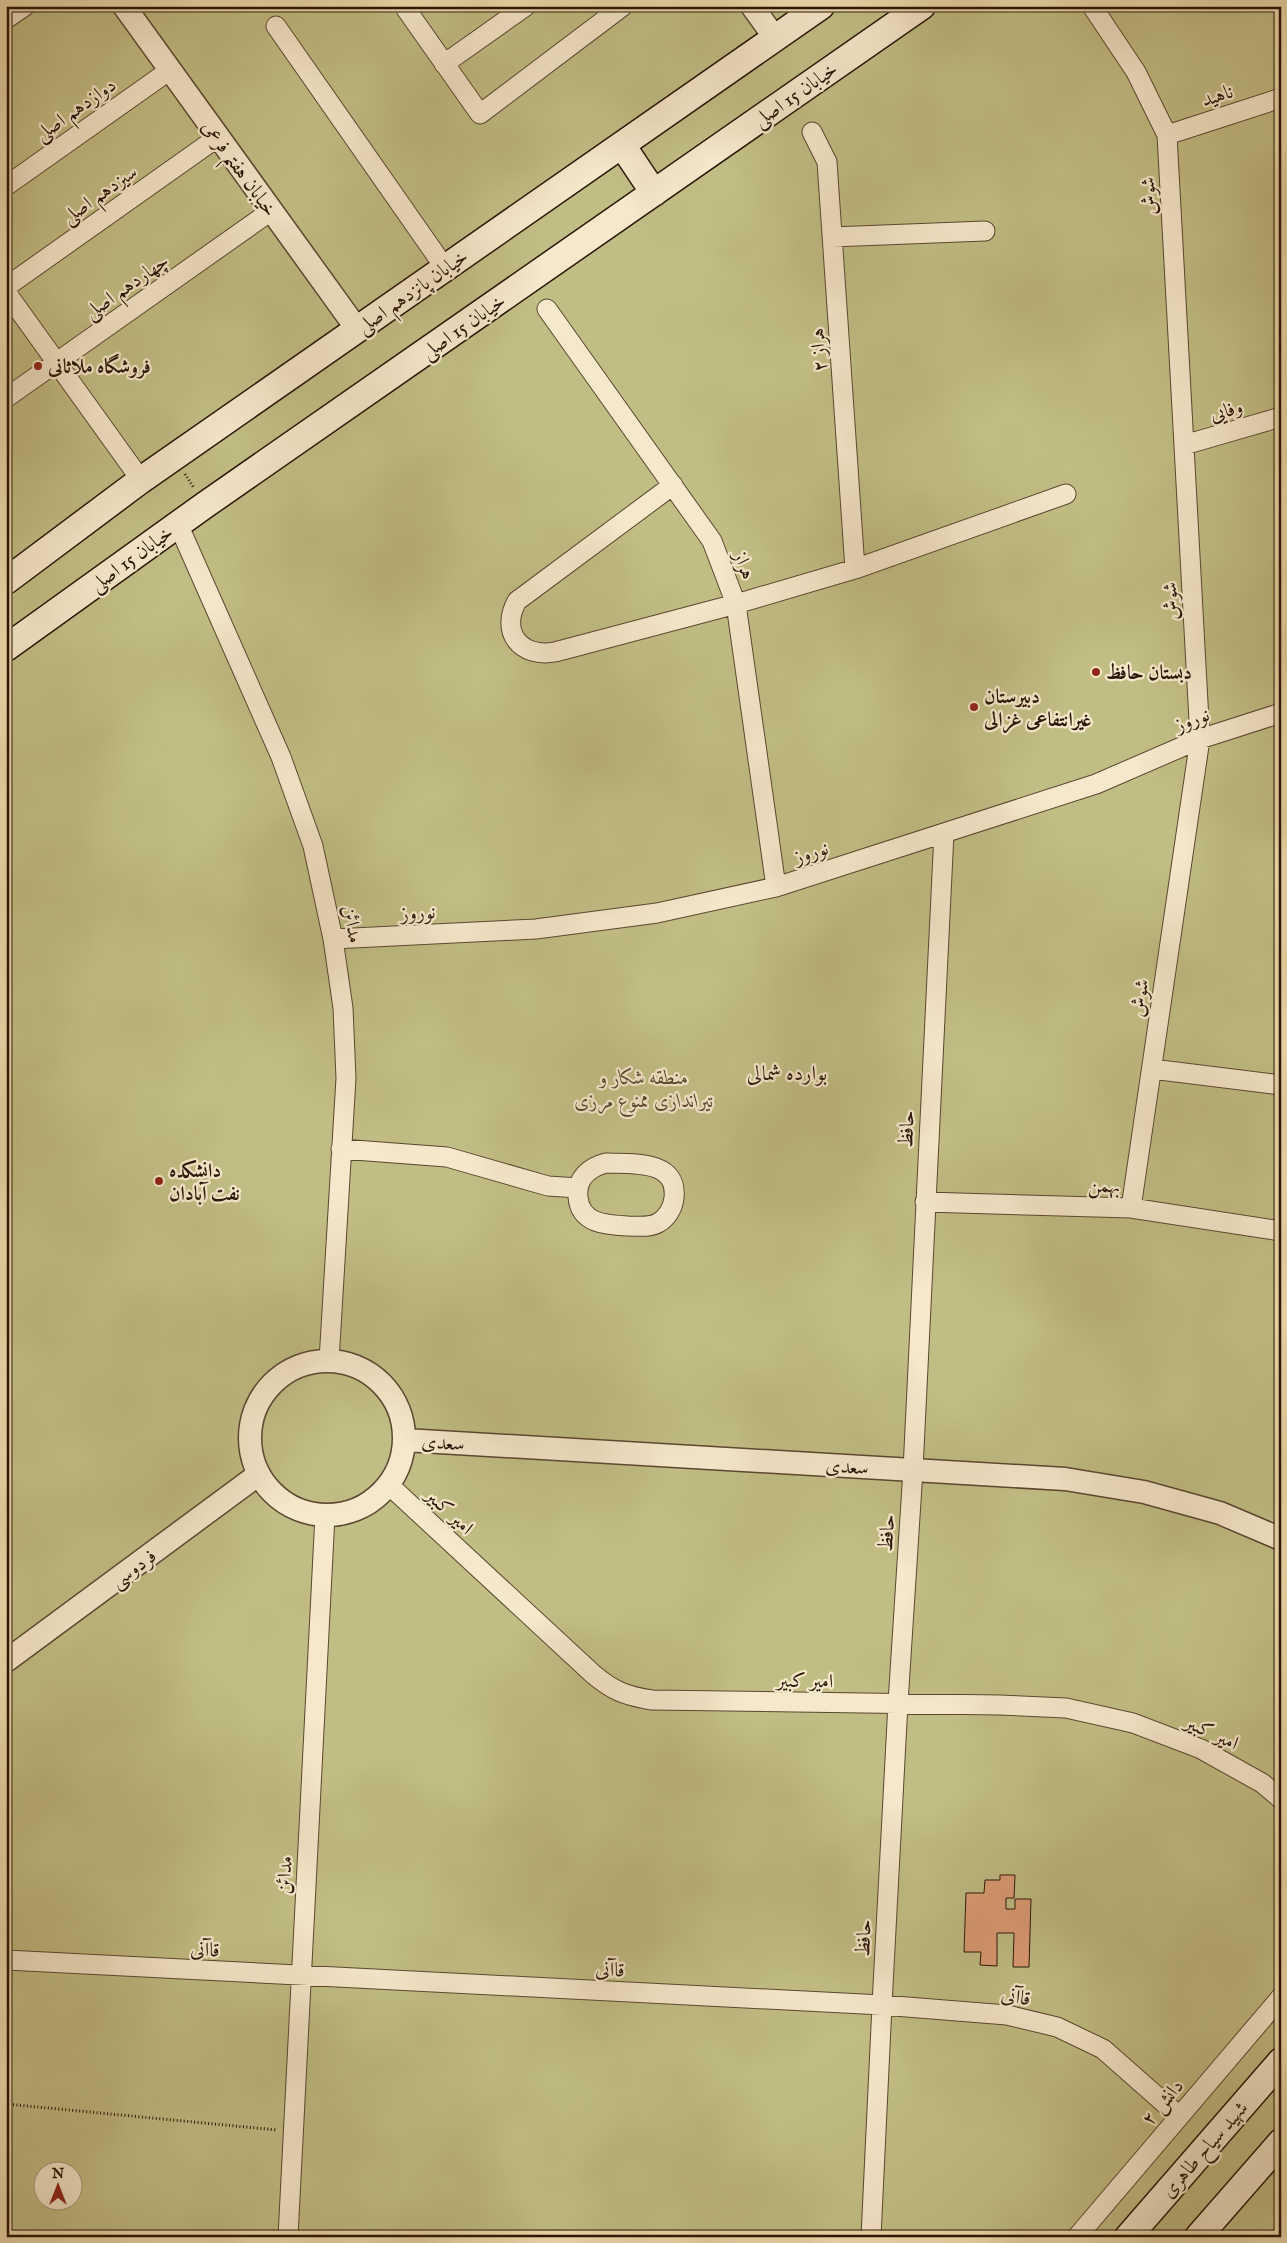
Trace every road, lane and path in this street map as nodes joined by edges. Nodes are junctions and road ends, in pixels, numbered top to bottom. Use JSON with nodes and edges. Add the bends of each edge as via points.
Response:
{"nodes":[{"id":1,"x":25,"y":6,"type":"edge"},
{"id":2,"x":124,"y":6,"type":"edge"},
{"id":3,"x":409,"y":6,"type":"edge"},
{"id":4,"x":526,"y":6,"type":"edge"},
{"id":5,"x":623,"y":6,"type":"edge"},
{"id":6,"x":752,"y":6,"type":"edge"},
{"id":7,"x":821,"y":6,"type":"edge"},
{"id":8,"x":922,"y":6,"type":"edge"},
{"id":9,"x":1092,"y":6,"type":"edge"},
{"id":10,"x":6,"y":19,"type":"edge"},
{"id":11,"x":276,"y":26,"type":"dead end"},
{"id":12,"x":775,"y":38,"type":"junction"},
{"id":13,"x":444,"y":64,"type":"junction"},
{"id":14,"x":170,"y":70,"type":"junction"},
{"id":15,"x":1281,"y":98,"type":"edge"},
{"id":16,"x":812,"y":132,"type":"dead end"},
{"id":17,"x":1167,"y":135,"type":"junction"},
{"id":18,"x":218,"y":137,"type":"junction"},
{"id":19,"x":622,"y":144,"type":"junction"},
{"id":20,"x":6,"y":186,"type":"edge"},
{"id":21,"x":654,"y":194,"type":"junction"},
{"id":22,"x":271,"y":210,"type":"junction"},
{"id":23,"x":985,"y":231,"type":"dead end"},
{"id":24,"x":832,"y":238,"type":"junction"},
{"id":25,"x":445,"y":268,"type":"junction"},
{"id":26,"x":6,"y":287,"type":"edge"},
{"id":27,"x":6,"y":292,"type":"edge"},
{"id":28,"x":547,"y":309,"type":"dead end"},
{"id":29,"x":357,"y":329,"type":"junction"},
{"id":30,"x":56,"y":362,"type":"junction"},
{"id":31,"x":6,"y":398,"type":"edge"},
{"id":32,"x":1281,"y":417,"type":"edge"},
{"id":33,"x":1184,"y":445,"type":"junction"},
{"id":34,"x":174,"y":456,"type":"junction"},
{"id":35,"x":141,"y":480,"type":"junction"},
{"id":36,"x":673,"y":485,"type":"junction"},
{"id":37,"x":1066,"y":494,"type":"dead end"},
{"id":38,"x":205,"y":505,"type":"junction"},
{"id":39,"x":178,"y":524,"type":"junction"},
{"id":40,"x":855,"y":569,"type":"junction"},
{"id":41,"x":6,"y":581,"type":"edge"},
{"id":42,"x":736,"y":604,"type":"junction"},
{"id":43,"x":6,"y":648,"type":"edge"},
{"id":44,"x":1281,"y":713,"type":"edge"},
{"id":45,"x":1200,"y":738,"type":"junction"},
{"id":46,"x":944,"y":833,"type":"junction"},
{"id":47,"x":776,"y":887,"type":"junction"},
{"id":48,"x":333,"y":939,"type":"junction"},
{"id":49,"x":1152,"y":1070,"type":"junction"},
{"id":50,"x":1281,"y":1085,"type":"edge"},
{"id":51,"x":341,"y":1149,"type":"junction"},
{"id":52,"x":578,"y":1188,"type":"junction"},
{"id":53,"x":925,"y":1202,"type":"junction"},
{"id":54,"x":1131,"y":1208,"type":"junction"},
{"id":55,"x":1281,"y":1231,"type":"edge"},
{"id":56,"x":329,"y":1361,"type":"junction"},
{"id":57,"x":405,"y":1440,"type":"junction"},
{"id":58,"x":913,"y":1470,"type":"junction"},
{"id":59,"x":259,"y":1474,"type":"junction"},
{"id":60,"x":389,"y":1485,"type":"junction"},
{"id":61,"x":325,"y":1515,"type":"junction"},
{"id":62,"x":1281,"y":1539,"type":"edge"},
{"id":63,"x":6,"y":1661,"type":"edge"},
{"id":64,"x":898,"y":1704,"type":"junction"},
{"id":65,"x":1281,"y":1799,"type":"edge"},
{"id":66,"x":6,"y":1960,"type":"edge"},
{"id":67,"x":301,"y":1977,"type":"junction"},
{"id":68,"x":1281,"y":1997,"type":"edge"},
{"id":69,"x":882,"y":2005,"type":"junction"},
{"id":70,"x":1281,"y":2061,"type":"edge"},
{"id":71,"x":6,"y":2104,"type":"edge"},
{"id":72,"x":1179,"y":2116,"type":"junction"},
{"id":73,"x":293,"y":2131,"type":"junction"},
{"id":74,"x":1281,"y":2142,"type":"edge"},
{"id":75,"x":1281,"y":2149,"type":"edge"},
{"id":76,"x":1256,"y":2170,"type":"junction"},
{"id":77,"x":288,"y":2237,"type":"edge"},
{"id":78,"x":871,"y":2237,"type":"edge"},
{"id":79,"x":1077,"y":2237,"type":"edge"},
{"id":80,"x":1128,"y":2237,"type":"edge"},
{"id":81,"x":1198,"y":2237,"type":"edge"}],
"edges":[{"from":1,"to":10,"type":"street"},
{"from":2,"to":14,"type":"street","name":"خیابان هفتم فرعی"},
{"from":3,"to":13,"type":"street","via":[[406,9]]},
{"from":4,"to":13,"type":"street"},
{"from":5,"to":13,"type":"street","via":[[480,114]]},
{"from":6,"to":12,"type":"street"},
{"from":7,"to":12,"type":"main road","name":"خیابان پانزدهم اصلی"},
{"from":8,"to":21,"type":"main road","name":"خیابان 15 اصلی"},
{"from":9,"to":17,"type":"street","name":"شوش","via":[[1136,72]]},
{"from":11,"to":25,"type":"street"},
{"from":12,"to":19,"type":"main road","name":"خیابان پانزدهم اصلی"},
{"from":14,"to":18,"type":"street","name":"خیابان هفتم فرعی"},
{"from":14,"to":20,"type":"street","name":"دوازدهم اصلی"},
{"from":15,"to":17,"type":"street","name":"ناهید"},
{"from":16,"to":24,"type":"street","name":"هراز ۲","via":[[827,162]]},
{"from":17,"to":33,"type":"street","name":"شوش"},
{"from":18,"to":22,"type":"street","name":"خیابان هفتم فرعی"},
{"from":18,"to":26,"type":"street","name":"سیزدهم اصلی"},
{"from":19,"to":21,"type":"main road"},
{"from":19,"to":25,"type":"main road","name":"خیابان پانزدهم اصلی"},
{"from":21,"to":38,"type":"main road","name":"خیابان 15 اصلی"},
{"from":22,"to":29,"type":"street","name":"خیابان هفتم فرعی"},
{"from":22,"to":30,"type":"street","name":"چهاردهم اصلی"},
{"from":23,"to":24,"type":"street"},
{"from":24,"to":40,"type":"street","name":"هراز ۲"},
{"from":25,"to":29,"type":"main road","name":"خیابان پانزدهم اصلی"},
{"from":27,"to":30,"type":"street"},
{"from":28,"to":36,"type":"street","name":"هراز"},
{"from":29,"to":34,"type":"main road","name":"خیابان پانزدهم اصلی"},
{"from":30,"to":31,"type":"street","name":"چهاردهم اصلی"},
{"from":30,"to":35,"type":"street"},
{"from":32,"to":33,"type":"street","name":"وفایی"},
{"from":33,"to":45,"type":"street","name":"شوش"},
{"from":34,"to":35,"type":"main road","name":"خیابان پانزدهم اصلی"},
{"from":34,"to":38,"type":"path"},
{"from":35,"to":41,"type":"main road","name":"خیابان پانزدهم اصلی"},
{"from":36,"to":42,"type":"street","name":"هراز","via":[[712,541]]},
{"from":36,"to":42,"type":"street","via":[[517,601],[510,620],[516,640],[529,650],[544,654]]},
{"from":37,"to":40,"type":"street"},
{"from":38,"to":39,"type":"main road","name":"خیابان 15 اصلی"},
{"from":39,"to":43,"type":"main road","name":"خیابان 15 اصلی"},
{"from":39,"to":48,"type":"street","name":"مدائن","via":[[281,757],[314,846]]},
{"from":40,"to":42,"type":"street"},
{"from":42,"to":47,"type":"street","name":"هراز"},
{"from":44,"to":45,"type":"street","name":"نوروز"},
{"from":45,"to":46,"type":"street","name":"نوروز","via":[[1096,784]]},
{"from":45,"to":49,"type":"street","name":"شوش"},
{"from":46,"to":47,"type":"street","name":"نوروز"},
{"from":46,"to":53,"type":"street","name":"حافظ"},
{"from":47,"to":48,"type":"street","name":"نوروز","via":[[657,913],[536,929]]},
{"from":48,"to":51,"type":"street","name":"مدائن","via":[[343,1008],[346,1078]]},
{"from":49,"to":50,"type":"street"},
{"from":49,"to":54,"type":"street","name":"شوش"},
{"from":51,"to":52,"type":"street","via":[[446,1157],[548,1186]]},
{"from":51,"to":56,"type":"street","name":"مدائن"},
{"from":52,"to":52,"type":"street","via":[[581,1208],[595,1222],[604,1225],[648,1226],[658,1222],[672,1207],[674,1196],[668,1176],[650,1165],[606,1163],[588,1171]]},
{"from":53,"to":54,"type":"street","name":"بهمن"},
{"from":53,"to":58,"type":"street","name":"حافظ"},
{"from":54,"to":55,"type":"street","name":"بهمن"},
{"from":56,"to":57,"type":"street","via":[[353,1365],[386,1388],[402,1416]]},
{"from":56,"to":59,"type":"street","via":[[305,1364],[283,1374],[265,1391],[254,1412],[249,1436],[252,1460]]},
{"from":57,"to":58,"type":"street","name":"سعدی"},
{"from":57,"to":60,"type":"street","via":[[400,1464]]},
{"from":58,"to":62,"type":"street","name":"سعدی","via":[[1065,1479],[1144,1492],[1220,1513]]},
{"from":58,"to":64,"type":"street","name":"حافظ"},
{"from":59,"to":61,"type":"street","via":[[280,1499],[301,1511]]},
{"from":59,"to":63,"type":"street","name":"فردوسی"},
{"from":60,"to":61,"type":"street","via":[[371,1502],[349,1512]]},
{"from":60,"to":64,"type":"street","name":"امیر کبیر","via":[[593,1674],[623,1694],[652,1700]]},
{"from":61,"to":67,"type":"street","name":"مدائن"},
{"from":64,"to":65,"type":"street","name":"امیر کبیر","via":[[1066,1708],[1133,1723],[1201,1749],[1262,1784]]},
{"from":64,"to":69,"type":"street","name":"حافظ"},
{"from":66,"to":67,"type":"street","name":"قاآنی"},
{"from":67,"to":69,"type":"street","name":"قاآنی"},
{"from":67,"to":73,"type":"street","name":"مدائن"},
{"from":68,"to":72,"type":"street","name":"دانش ۲"},
{"from":69,"to":72,"type":"street","name":"قاآنی","via":[[1007,2015],[1057,2027],[1102,2049]]},
{"from":69,"to":78,"type":"street","name":"حافظ"},
{"from":70,"to":80,"type":"main road","name":"شهید سیاح طاهری"},
{"from":71,"to":73,"type":"path"},
{"from":72,"to":79,"type":"street","name":"دانش ۲"},
{"from":73,"to":77,"type":"street","name":"مدائن"},
{"from":74,"to":76,"type":"main road"},
{"from":75,"to":76,"type":"main road"},
{"from":76,"to":81,"type":"main road"}]}
